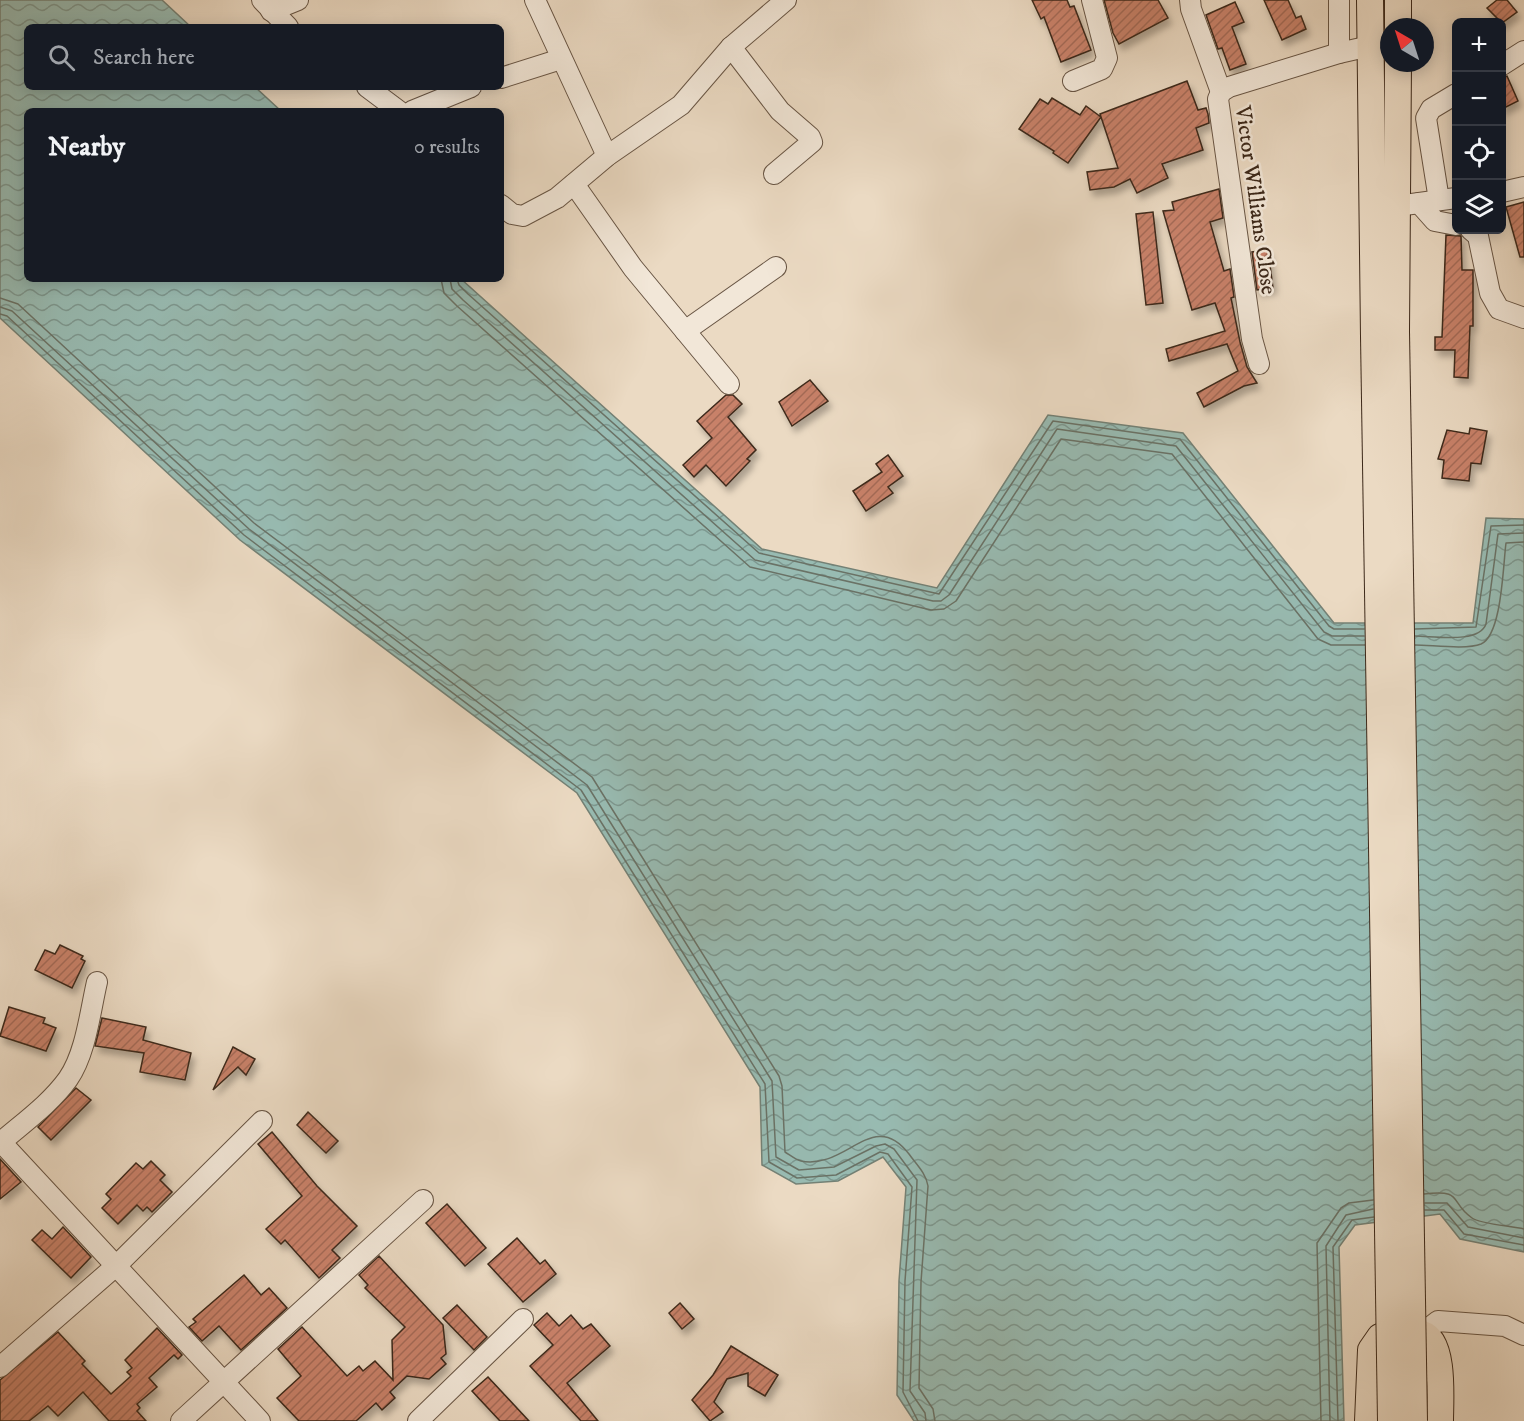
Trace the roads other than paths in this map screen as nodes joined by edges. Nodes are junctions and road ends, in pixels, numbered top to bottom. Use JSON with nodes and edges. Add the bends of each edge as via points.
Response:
{"nodes":[{"id":1,"x":298,"y":0,"type":"edge"},
{"id":2,"x":535,"y":0,"type":"edge"},
{"id":3,"x":786,"y":0,"type":"edge"},
{"id":4,"x":1092,"y":0,"type":"edge"},
{"id":5,"x":1190,"y":0,"type":"edge"},
{"id":6,"x":1339,"y":0,"type":"edge"},
{"id":7,"x":1370,"y":0,"type":"edge"},
{"id":8,"x":1398,"y":0,"type":"edge"},
{"id":9,"x":266,"y":6,"type":"edge"},
{"id":10,"x":1398,"y":18,"type":"edge"},
{"id":11,"x":285,"y":24,"type":"edge"},
{"id":12,"x":1370,"y":46,"type":"junction"},
{"id":13,"x":731,"y":47,"type":"junction"},
{"id":14,"x":1524,"y":51,"type":"edge"},
{"id":15,"x":1339,"y":52,"type":"junction"},
{"id":16,"x":561,"y":59,"type":"junction"},
{"id":17,"x":1506,"y":62,"type":"edge"},
{"id":18,"x":1399,"y":72,"type":"edge"},
{"id":19,"x":504,"y":77,"type":"edge"},
{"id":20,"x":1073,"y":81,"type":"dead end"},
{"id":21,"x":371,"y":90,"type":"edge"},
{"id":22,"x":464,"y":90,"type":"edge"},
{"id":23,"x":1221,"y":92,"type":"junction"},
{"id":24,"x":1452,"y":96,"type":"edge"},
{"id":25,"x":395,"y":108,"type":"edge"},
{"id":26,"x":419,"y":108,"type":"edge"},
{"id":27,"x":607,"y":156,"type":"junction"},
{"id":28,"x":774,"y":174,"type":"dead end"},
{"id":29,"x":574,"y":184,"type":"junction"},
{"id":30,"x":1524,"y":187,"type":"edge"},
{"id":31,"x":1506,"y":191,"type":"edge"},
{"id":32,"x":1448,"y":199,"type":"edge"},
{"id":33,"x":1408,"y":204,"type":"junction"},
{"id":34,"x":504,"y":207,"type":"edge"},
{"id":35,"x":1452,"y":224,"type":"edge"},
{"id":36,"x":1476,"y":234,"type":"edge"},
{"id":37,"x":776,"y":267,"type":"dead end"},
{"id":38,"x":1524,"y":318,"type":"edge"},
{"id":39,"x":685,"y":331,"type":"junction"},
{"id":40,"x":1385,"y":334,"type":"junction"},
{"id":41,"x":1258,"y":364,"type":"dead end"},
{"id":42,"x":729,"y":384,"type":"dead end"},
{"id":43,"x":97,"y":982,"type":"dead end"},
{"id":44,"x":262,"y":1121,"type":"dead end"},
{"id":45,"x":0,"y":1143,"type":"edge"},
{"id":46,"x":423,"y":1200,"type":"dead end"},
{"id":47,"x":117,"y":1265,"type":"junction"},
{"id":48,"x":524,"y":1319,"type":"dead end"},
{"id":49,"x":1421,"y":1334,"type":"junction"},
{"id":50,"x":1524,"y":1335,"type":"edge"},
{"id":51,"x":0,"y":1367,"type":"edge"},
{"id":52,"x":226,"y":1383,"type":"junction"},
{"id":53,"x":181,"y":1421,"type":"edge"},
{"id":54,"x":260,"y":1421,"type":"edge"},
{"id":55,"x":418,"y":1421,"type":"edge"},
{"id":56,"x":1368,"y":1421,"type":"edge"},
{"id":57,"x":1391,"y":1421,"type":"edge"},
{"id":58,"x":1414,"y":1421,"type":"edge"},
{"id":59,"x":1440,"y":1421,"type":"edge"}],
"edges":[{"from":1,"to":9,"type":"street"},
{"from":2,"to":16,"type":"street"},
{"from":3,"to":13,"type":"street"},
{"from":4,"to":20,"type":"street","via":[[1107,58],[1102,69]]},
{"from":5,"to":23,"type":"street"},
{"from":6,"to":15,"type":"street"},
{"from":7,"to":12,"type":"main road"},
{"from":8,"to":10,"type":"main road"},
{"from":9,"to":11,"type":"street"},
{"from":12,"to":15,"type":"street","name":"Victor Williams Close"},
{"from":12,"to":40,"type":"main road"},
{"from":13,"to":27,"type":"street","via":[[681,105]]},
{"from":13,"to":28,"type":"street","via":[[780,111],[812,142]]},
{"from":14,"to":17,"type":"street"},
{"from":15,"to":23,"type":"street","name":"Victor Williams Close"},
{"from":16,"to":19,"type":"street"},
{"from":16,"to":27,"type":"street"},
{"from":18,"to":33,"type":"main road"},
{"from":21,"to":25,"type":"street"},
{"from":22,"to":26,"type":"street"},
{"from":23,"to":41,"type":"street","name":"Victor Williams Close","via":[[1218,99]]},
{"from":24,"to":32,"type":"street","via":[[1426,117]]},
{"from":27,"to":29,"type":"street"},
{"from":29,"to":34,"type":"street","via":[[523,216]]},
{"from":29,"to":39,"type":"street","via":[[633,268]]},
{"from":30,"to":31,"type":"street"},
{"from":32,"to":33,"type":"street"},
{"from":33,"to":35,"type":"street","via":[[1435,220]]},
{"from":33,"to":40,"type":"main road"},
{"from":36,"to":38,"type":"street","via":[[1490,293],[1499,309]]},
{"from":37,"to":39,"type":"street"},
{"from":39,"to":42,"type":"street"},
{"from":40,"to":57,"type":"main road","bridge":true},
{"from":40,"to":58,"type":"main road","bridge":true},
{"from":43,"to":45,"type":"street","via":[[81,1048],[69,1078]]},
{"from":44,"to":47,"type":"street"},
{"from":45,"to":47,"type":"street"},
{"from":46,"to":52,"type":"street"},
{"from":47,"to":51,"type":"street"},
{"from":47,"to":52,"type":"street"},
{"from":48,"to":55,"type":"street"},
{"from":49,"to":50,"type":"street","via":[[1438,1321],[1505,1326]]},
{"from":49,"to":56,"type":"main road","via":[[1380,1337],[1371,1350]]},
{"from":49,"to":59,"type":"main road","via":[[1431,1339],[1436,1350]]},
{"from":52,"to":53,"type":"street"},
{"from":52,"to":54,"type":"street"}]}
